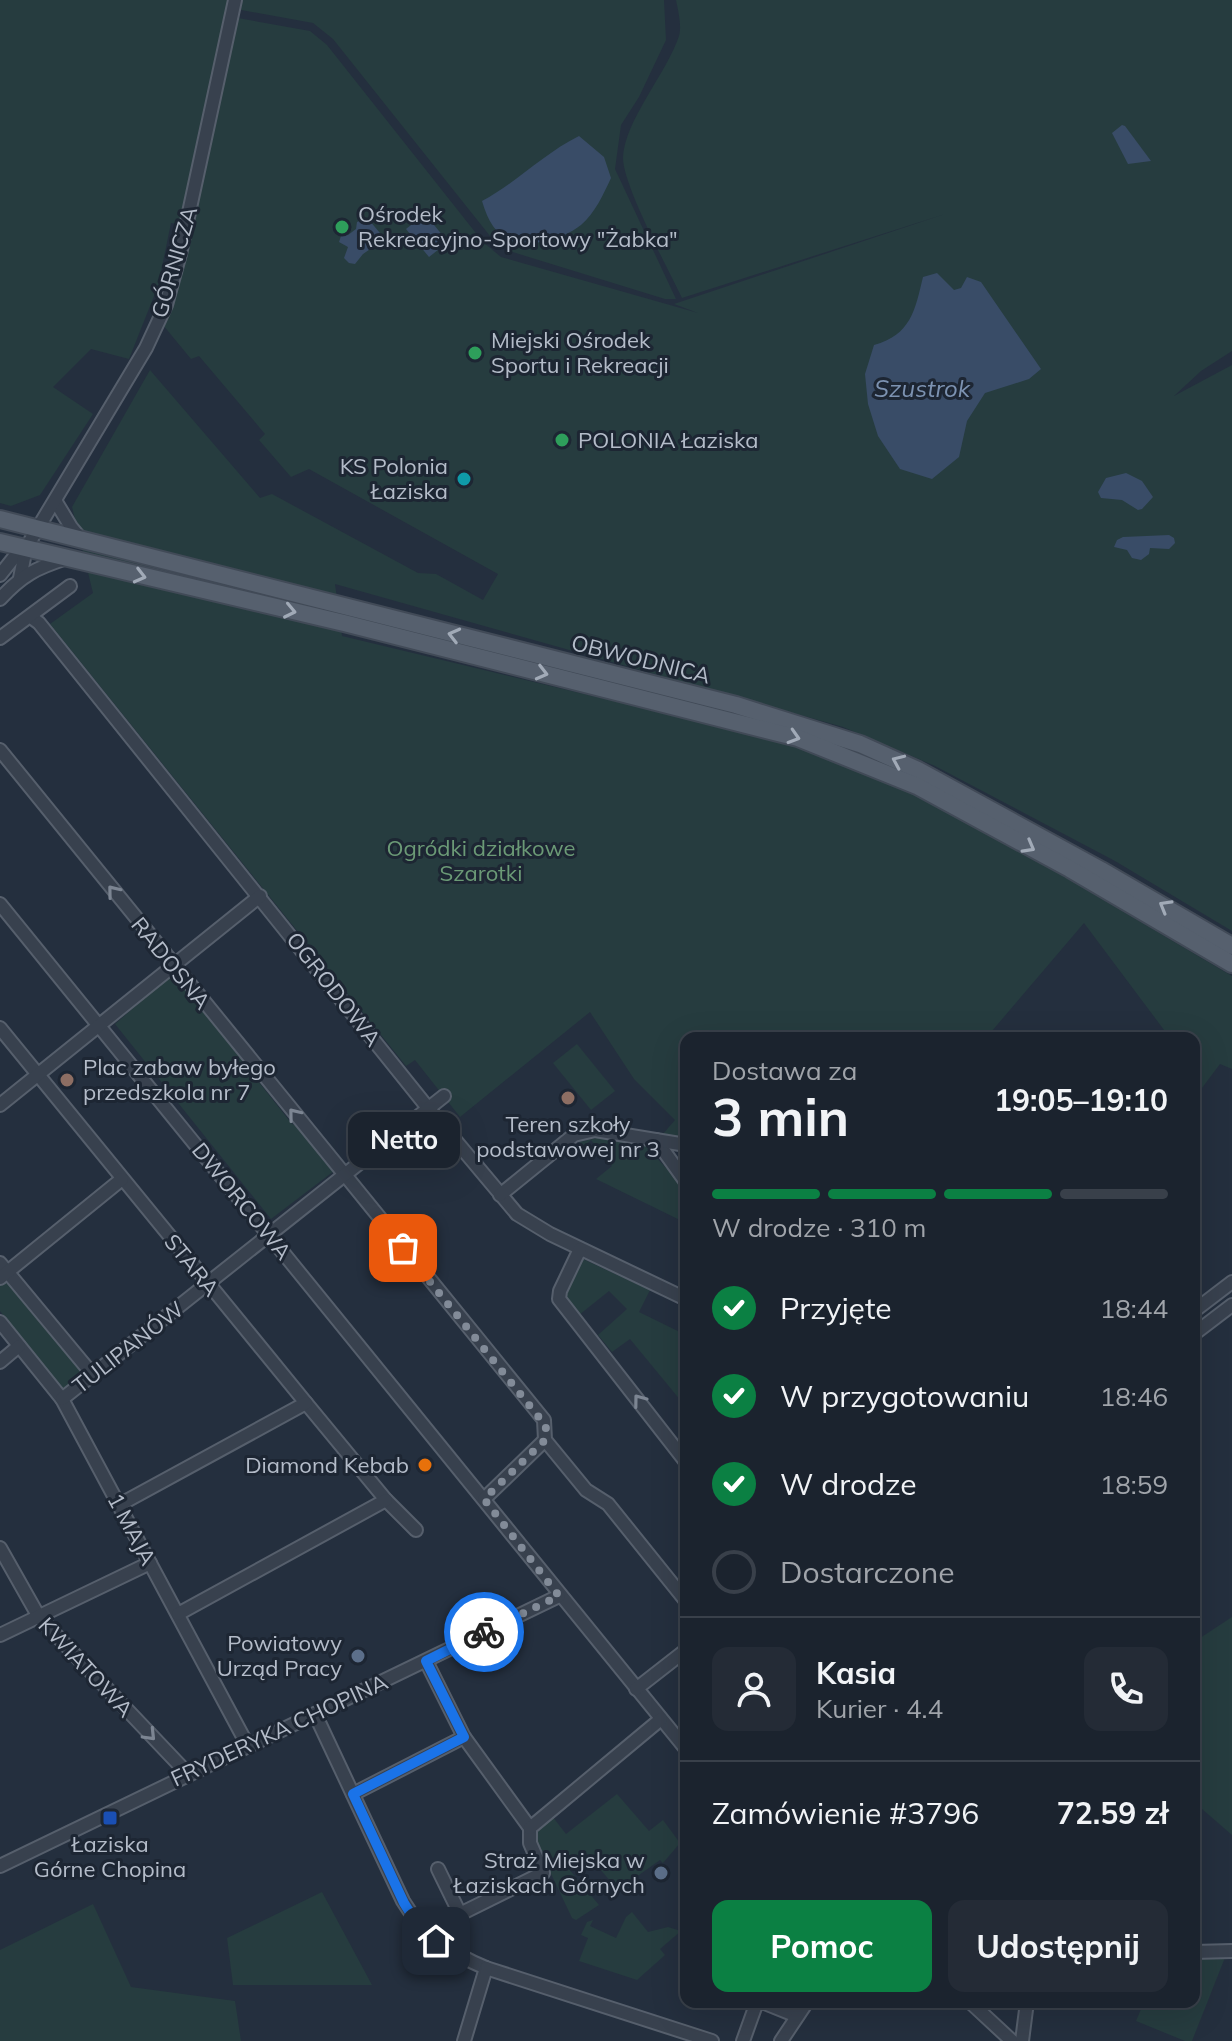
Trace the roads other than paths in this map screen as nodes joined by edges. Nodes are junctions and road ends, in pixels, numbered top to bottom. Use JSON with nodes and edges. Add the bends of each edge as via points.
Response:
{"nodes":[{"id":1,"x":235,"y":0,"type":"edge"},
{"id":2,"x":56,"y":502,"type":"junction"},
{"id":3,"x":0,"y":519,"type":"edge"},
{"id":4,"x":38,"y":528,"type":"junction"},
{"id":5,"x":81,"y":539,"type":"junction"},
{"id":6,"x":0,"y":542,"type":"edge"},
{"id":7,"x":26,"y":548,"type":"junction"},
{"id":8,"x":67,"y":558,"type":"junction"},
{"id":9,"x":0,"y":575,"type":"edge"},
{"id":10,"x":20,"y":578,"type":"junction"},
{"id":11,"x":70,"y":586,"type":"dead end"},
{"id":12,"x":0,"y":599,"type":"edge"},
{"id":13,"x":31,"y":617,"type":"junction"},
{"id":14,"x":0,"y":638,"type":"edge"},
{"id":15,"x":0,"y":750,"type":"edge"},
{"id":16,"x":260,"y":896,"type":"junction"},
{"id":17,"x":0,"y":904,"type":"edge"},
{"id":18,"x":1232,"y":946,"type":"edge"},
{"id":19,"x":1232,"y":964,"type":"edge"},
{"id":20,"x":173,"y":965,"type":"junction"},
{"id":21,"x":99,"y":1026,"type":"junction"},
{"id":22,"x":0,"y":1028,"type":"edge"},
{"id":23,"x":37,"y":1075,"type":"junction"},
{"id":24,"x":444,"y":1096,"type":"dead end"},
{"id":25,"x":0,"y":1105,"type":"edge"},
{"id":26,"x":429,"y":1108,"type":"junction"},
{"id":27,"x":656,"y":1140,"type":"junction"},
{"id":28,"x":680,"y":1144,"type":"edge"},
{"id":29,"x":680,"y":1174,"type":"edge"},
{"id":30,"x":343,"y":1175,"type":"junction"},
{"id":31,"x":122,"y":1179,"type":"junction"},
{"id":32,"x":500,"y":1195,"type":"junction"},
{"id":33,"x":268,"y":1235,"type":"junction"},
{"id":34,"x":580,"y":1249,"type":"junction"},
{"id":35,"x":2,"y":1271,"type":"edge"},
{"id":36,"x":1232,"y":1282,"type":"edge"},
{"id":37,"x":208,"y":1284,"type":"junction"},
{"id":38,"x":680,"y":1296,"type":"edge"},
{"id":39,"x":1232,"y":1305,"type":"edge"},
{"id":40,"x":1200,"y":1306,"type":"edge"},
{"id":41,"x":0,"y":1322,"type":"edge"},
{"id":42,"x":1200,"y":1329,"type":"edge"},
{"id":43,"x":19,"y":1346,"type":"junction"},
{"id":44,"x":0,"y":1362,"type":"edge"},
{"id":45,"x":93,"y":1375,"type":"junction"},
{"id":46,"x":62,"y":1399,"type":"junction"},
{"id":47,"x":306,"y":1403,"type":"junction"},
{"id":48,"x":545,"y":1440,"type":"junction"},
{"id":49,"x":680,"y":1454,"type":"edge"},
{"id":50,"x":484,"y":1499,"type":"junction"},
{"id":51,"x":386,"y":1500,"type":"junction"},
{"id":52,"x":119,"y":1505,"type":"junction"},
{"id":53,"x":416,"y":1530,"type":"dead end"},
{"id":54,"x":0,"y":1548,"type":"edge"},
{"id":55,"x":150,"y":1563,"type":"junction"},
{"id":56,"x":680,"y":1594,"type":"edge"},
{"id":57,"x":559,"y":1596,"type":"junction"},
{"id":58,"x":178,"y":1614,"type":"junction"},
{"id":59,"x":39,"y":1617,"type":"junction"},
{"id":60,"x":0,"y":1635,"type":"edge"},
{"id":61,"x":680,"y":1655,"type":"edge"},
{"id":62,"x":426,"y":1661,"type":"junction"},
{"id":63,"x":636,"y":1689,"type":"junction"},
{"id":64,"x":315,"y":1714,"type":"junction"},
{"id":65,"x":661,"y":1719,"type":"junction"},
{"id":66,"x":464,"y":1737,"type":"junction"},
{"id":67,"x":680,"y":1742,"type":"edge"},
{"id":68,"x":248,"y":1746,"type":"junction"},
{"id":69,"x":188,"y":1774,"type":"junction"},
{"id":70,"x":353,"y":1794,"type":"junction"},
{"id":71,"x":530,"y":1828,"type":"junction"},
{"id":72,"x":0,"y":1866,"type":"edge"},
{"id":73,"x":438,"y":1869,"type":"dead end"},
{"id":74,"x":1232,"y":1951,"type":"edge"},
{"id":75,"x":1200,"y":1952,"type":"edge"},
{"id":76,"x":486,"y":1968,"type":"junction"},
{"id":77,"x":757,"y":2008,"type":"edge"},
{"id":78,"x":776,"y":2008,"type":"edge"},
{"id":79,"x":803,"y":2008,"type":"edge"},
{"id":80,"x":976,"y":2008,"type":"edge"},
{"id":81,"x":1026,"y":2008,"type":"edge"},
{"id":82,"x":797,"y":2016,"type":"junction"},
{"id":83,"x":464,"y":2041,"type":"edge"},
{"id":84,"x":712,"y":2041,"type":"edge"},
{"id":85,"x":743,"y":2041,"type":"edge"},
{"id":86,"x":781,"y":2041,"type":"edge"},
{"id":87,"x":1012,"y":2041,"type":"edge"},
{"id":88,"x":1022,"y":2041,"type":"edge"}],
"edges":[{"from":1,"to":2,"type":"street","name":"GÓRNICZA","via":[[166,305]]},
{"from":2,"to":4,"type":"street","name":"GÓRNICZA"},
{"from":2,"to":5,"type":"street"},
{"from":3,"to":4,"type":"main road","name":"OBWODNICA"},
{"from":4,"to":5,"type":"main road","name":"OBWODNICA"},
{"from":4,"to":7,"type":"street","name":"GÓRNICZA"},
{"from":18,"to":5,"type":"main road","name":"OBWODNICA","one_way":true,"via":[[992,809],[860,744],[736,705]]},
{"from":6,"to":7,"type":"main road","name":"OBWODNICA"},
{"from":7,"to":8,"type":"main road","name":"OBWODNICA"},
{"from":7,"to":9,"type":"street"},
{"from":7,"to":10,"type":"street"},
{"from":8,"to":10,"type":"street"},
{"from":8,"to":19,"type":"main road","name":"OBWODNICA","one_way":true,"via":[[819,745],[939,797]]},
{"from":10,"to":12,"type":"street"},
{"from":11,"to":13,"type":"street"},
{"from":13,"to":14,"type":"street"},
{"from":13,"to":16,"type":"street","name":"OGRODOWA"},
{"from":20,"to":15,"type":"street","name":"RADOSNA","one_way":true},
{"from":16,"to":20,"type":"street"},
{"from":16,"to":26,"type":"street","name":"OGRODOWA"},
{"from":17,"to":21,"type":"street","name":"DWORCOWA"},
{"from":20,"to":21,"type":"street"},
{"from":30,"to":20,"type":"street","name":"RADOSNA","one_way":true},
{"from":21,"to":23,"type":"street"},
{"from":21,"to":33,"type":"street","name":"DWORCOWA"},
{"from":22,"to":23,"type":"street","name":"STARA"},
{"from":23,"to":25,"type":"street"},
{"from":23,"to":31,"type":"street","name":"STARA"},
{"from":24,"to":26,"type":"street","name":"TULIPANÓW"},
{"from":26,"to":30,"type":"street","name":"TULIPANÓW"},
{"from":26,"to":32,"type":"street","name":"OGRODOWA"},
{"from":27,"to":28,"type":"street"},
{"from":27,"to":29,"type":"street"},
{"from":27,"to":32,"type":"street","via":[[595,1130],[574,1135]]},
{"from":30,"to":33,"type":"street","name":"TULIPANÓW"},
{"from":30,"to":48,"type":"street","via":[[544,1420]]},
{"from":31,"to":35,"type":"street"},
{"from":31,"to":37,"type":"street","name":"STARA"},
{"from":32,"to":34,"type":"street","name":"OGRODOWA","via":[[522,1218]]},
{"from":33,"to":37,"type":"street","name":"TULIPANÓW"},
{"from":33,"to":50,"type":"street","name":"DWORCOWA"},
{"from":34,"to":38,"type":"street","name":"OGRODOWA"},
{"from":49,"to":34,"type":"street","one_way":true,"via":[[559,1299]]},
{"from":35,"to":45,"type":"street"},
{"from":36,"to":40,"type":"street"},
{"from":37,"to":45,"type":"street","name":"TULIPANÓW"},
{"from":37,"to":47,"type":"street","name":"STARA"},
{"from":39,"to":42,"type":"street"},
{"from":41,"to":43,"type":"street","name":"1 MAJA"},
{"from":43,"to":44,"type":"street"},
{"from":43,"to":46,"type":"street","name":"1 MAJA"},
{"from":45,"to":46,"type":"street","name":"TULIPANÓW"},
{"from":46,"to":52,"type":"street","name":"1 MAJA"},
{"from":47,"to":51,"type":"street","name":"STARA"},
{"from":47,"to":52,"type":"street"},
{"from":48,"to":50,"type":"street"},
{"from":48,"to":56,"type":"street","via":[[586,1490],[608,1504]]},
{"from":50,"to":57,"type":"street","name":"DWORCOWA"},
{"from":51,"to":53,"type":"street","name":"STARA"},
{"from":51,"to":58,"type":"street"},
{"from":52,"to":55,"type":"street","name":"1 MAJA"},
{"from":54,"to":59,"type":"street","name":"KWIATOWA"},
{"from":55,"to":58,"type":"street","name":"1 MAJA"},
{"from":55,"to":59,"type":"street"},
{"from":57,"to":62,"type":"street","name":"FRYDERYKA CHOPINA","via":[[480,1630]]},
{"from":57,"to":63,"type":"street","name":"DWORCOWA"},
{"from":58,"to":68,"type":"street","name":"1 MAJA"},
{"from":59,"to":60,"type":"street"},
{"from":59,"to":69,"type":"street","name":"KWIATOWA","one_way":true},
{"from":61,"to":63,"type":"street"},
{"from":62,"to":64,"type":"street","name":"FRYDERYKA CHOPINA"},
{"from":62,"to":66,"type":"street"},
{"from":63,"to":65,"type":"street","name":"DWORCOWA"},
{"from":64,"to":68,"type":"street","name":"FRYDERYKA CHOPINA"},
{"from":64,"to":70,"type":"street"},
{"from":65,"to":67,"type":"street","name":"DWORCOWA"},
{"from":65,"to":71,"type":"street"},
{"from":66,"to":70,"type":"street"},
{"from":66,"to":71,"type":"street"},
{"from":68,"to":69,"type":"street","name":"FRYDERYKA CHOPINA"},
{"from":69,"to":72,"type":"street","name":"FRYDERYKA CHOPINA"},
{"from":70,"to":76,"type":"street","via":[[412,1916],[436,1941]]},
{"from":71,"to":73,"type":"street","via":[[530,1843],[543,1873],[468,1911],[460,1914]]},
{"from":74,"to":75,"type":"street"},
{"from":76,"to":83,"type":"street"},
{"from":76,"to":84,"type":"street"},
{"from":77,"to":85,"type":"street"},
{"from":78,"to":82,"type":"street"},
{"from":79,"to":82,"type":"street"},
{"from":80,"to":87,"type":"street"},
{"from":81,"to":88,"type":"street"},
{"from":82,"to":86,"type":"street"}]}
